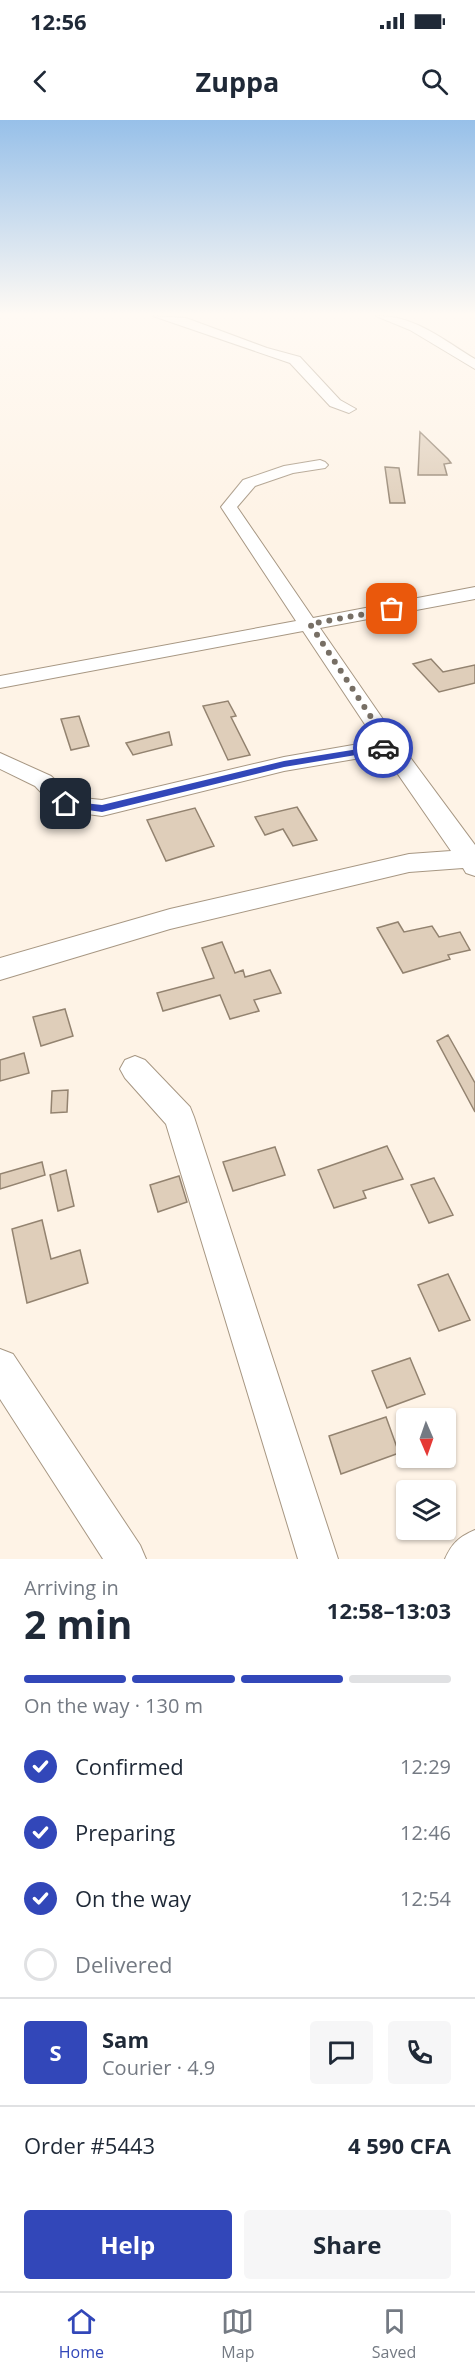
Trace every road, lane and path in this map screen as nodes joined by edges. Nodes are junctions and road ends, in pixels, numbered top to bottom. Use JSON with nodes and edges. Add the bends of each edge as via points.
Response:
{"nodes":[{"id":1,"x":317,"y":383,"type":"edge"},
{"id":2,"x":349,"y":409,"type":"dead end"},
{"id":3,"x":320,"y":465,"type":"dead end"},
{"id":4,"x":475,"y":593,"type":"edge"},
{"id":5,"x":310,"y":624,"type":"junction"},
{"id":6,"x":0,"y":682,"type":"edge"},
{"id":7,"x":390,"y":746,"type":"junction"},
{"id":8,"x":0,"y":760,"type":"edge"},
{"id":9,"x":473,"y":860,"type":"edge"},
{"id":10,"x":0,"y":969,"type":"edge"},
{"id":11,"x":135,"y":1069,"type":"dead end"},
{"id":12,"x":0,"y":1367,"type":"edge"},
{"id":13,"x":475,"y":1550,"type":"edge"},
{"id":14,"x":126,"y":1559,"type":"edge"},
{"id":15,"x":318,"y":1559,"type":"edge"},
{"id":16,"x":465,"y":1559,"type":"edge"}],
"edges":[{"from":1,"to":2,"type":"street","via":[[335,403]]},
{"from":3,"to":5,"type":"street","via":[[290,468],[249,483],[230,507]]},
{"from":4,"to":5,"type":"street"},
{"from":5,"to":6,"type":"street"},
{"from":5,"to":7,"type":"street"},
{"from":7,"to":8,"type":"street","via":[[284,764],[102,808],[66,804],[43,781]]},
{"from":7,"to":9,"type":"street"},
{"from":9,"to":10,"type":"street","via":[[409,863],[170,919]]},
{"from":11,"to":15,"type":"street","via":[[179,1117]]},
{"from":12,"to":14,"type":"street"},
{"from":13,"to":16,"type":"street"}]}
